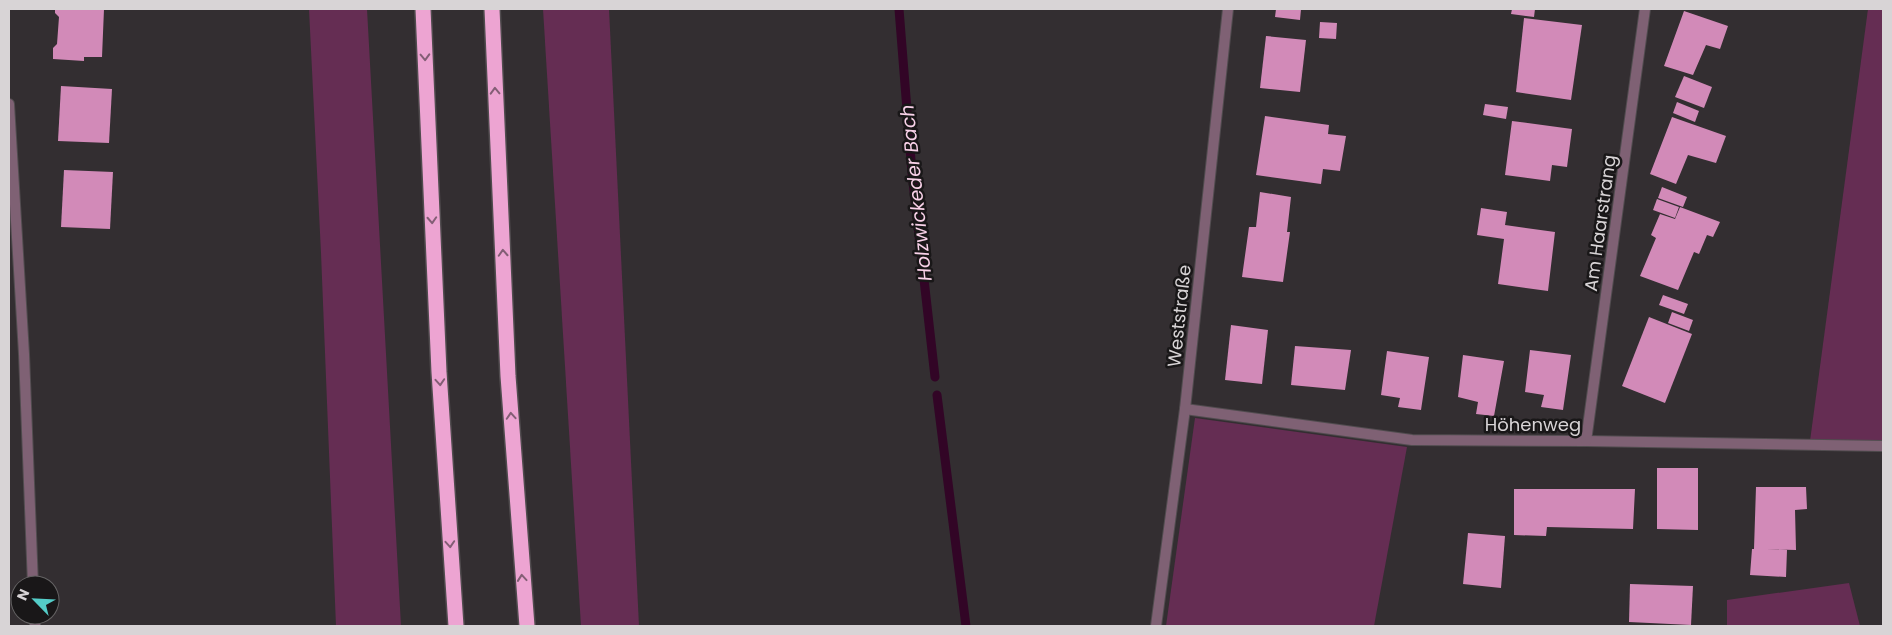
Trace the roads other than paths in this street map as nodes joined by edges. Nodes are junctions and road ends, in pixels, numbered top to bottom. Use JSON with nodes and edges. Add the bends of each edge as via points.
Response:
{"nodes":[{"id":1,"x":423,"y":9,"type":"edge"},
{"id":2,"x":492,"y":9,"type":"edge"},
{"id":3,"x":1228,"y":9,"type":"edge"},
{"id":4,"x":1645,"y":9,"type":"edge"},
{"id":5,"x":9,"y":104,"type":"edge"},
{"id":6,"x":1185,"y":409,"type":"junction"},
{"id":7,"x":1586,"y":441,"type":"junction"},
{"id":8,"x":1883,"y":446,"type":"edge"},
{"id":9,"x":34,"y":575,"type":"edge"},
{"id":10,"x":456,"y":626,"type":"edge"},
{"id":11,"x":526,"y":626,"type":"edge"},
{"id":12,"x":1156,"y":626,"type":"edge"}],
"edges":[{"from":1,"to":10,"type":"highway","one_way":true,"via":[[439,372]]},
{"from":11,"to":2,"type":"highway","one_way":true,"via":[[508,376]]},
{"from":3,"to":6,"type":"street","name":"Weststraße"},
{"from":4,"to":7,"type":"street","name":"Am Haarstrang"},
{"from":5,"to":9,"type":"street"},
{"from":6,"to":7,"type":"street","name":"Höhenweg","via":[[1412,440]]},
{"from":6,"to":12,"type":"street","name":"Weststraße"},
{"from":7,"to":8,"type":"street","name":"Höhenweg"}]}
